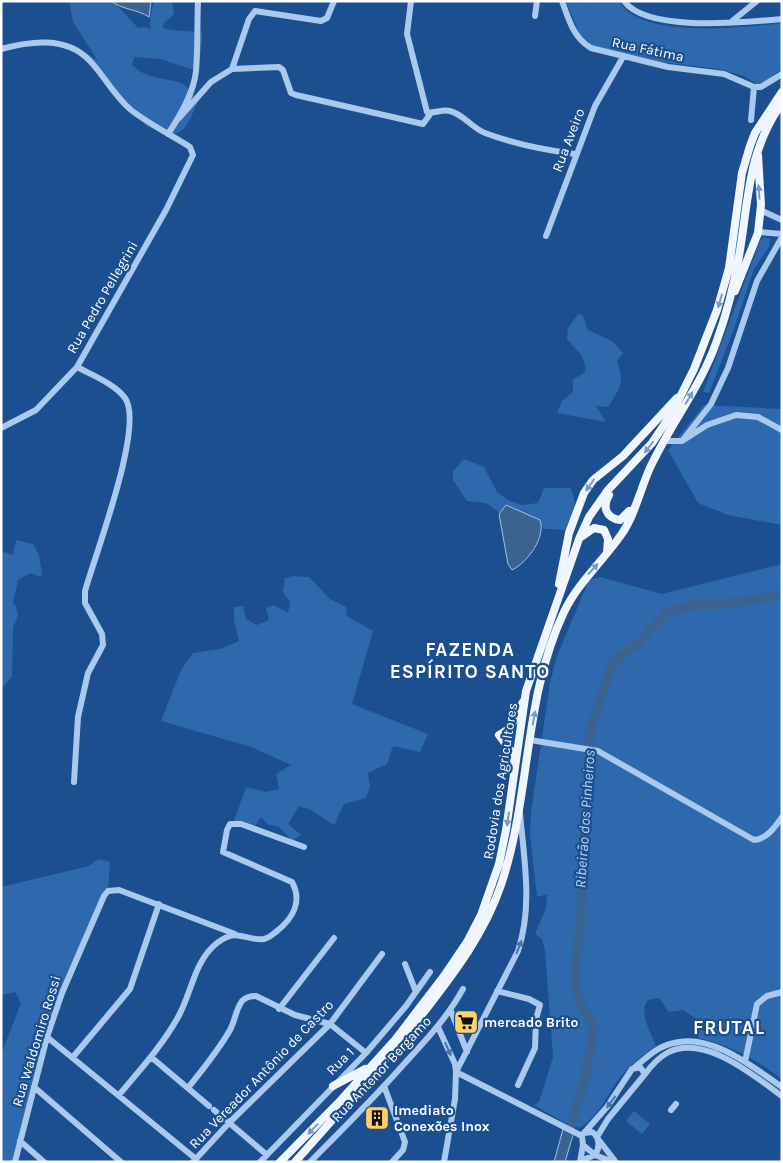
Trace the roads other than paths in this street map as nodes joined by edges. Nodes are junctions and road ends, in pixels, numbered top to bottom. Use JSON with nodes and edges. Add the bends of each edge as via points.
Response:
{"nodes":[{"id":1,"x":198,"y":1,"type":"edge"},
{"id":2,"x":334,"y":1,"type":"edge"},
{"id":3,"x":411,"y":1,"type":"edge"},
{"id":4,"x":537,"y":1,"type":"edge"},
{"id":5,"x":562,"y":1,"type":"edge"},
{"id":6,"x":624,"y":1,"type":"edge"},
{"id":7,"x":756,"y":1,"type":"edge"},
{"id":8,"x":535,"y":16,"type":"dead end"},
{"id":9,"x":782,"y":19,"type":"edge"},
{"id":10,"x":731,"y":22,"type":"junction"},
{"id":11,"x":1,"y":49,"type":"edge"},
{"id":12,"x":623,"y":57,"type":"junction"},
{"id":13,"x":232,"y":68,"type":"junction"},
{"id":14,"x":782,"y":74,"type":"edge"},
{"id":15,"x":754,"y":88,"type":"junction"},
{"id":16,"x":782,"y":92,"type":"edge"},
{"id":17,"x":782,"y":103,"type":"edge"},
{"id":18,"x":431,"y":113,"type":"junction"},
{"id":19,"x":178,"y":118,"type":"junction"},
{"id":20,"x":751,"y":120,"type":"dead end"},
{"id":21,"x":168,"y":134,"type":"junction"},
{"id":22,"x":758,"y":146,"type":"junction"},
{"id":23,"x":575,"y":154,"type":"junction"},
{"id":24,"x":760,"y":210,"type":"junction"},
{"id":25,"x":782,"y":220,"type":"edge"},
{"id":26,"x":758,"y":232,"type":"junction"},
{"id":27,"x":782,"y":235,"type":"edge"},
{"id":28,"x":546,"y":236,"type":"dead end"},
{"id":29,"x":728,"y":304,"type":"junction"},
{"id":30,"x":77,"y":367,"type":"junction"},
{"id":31,"x":683,"y":388,"type":"junction"},
{"id":32,"x":1,"y":428,"type":"edge"},
{"id":33,"x":782,"y":430,"type":"edge"},
{"id":34,"x":665,"y":441,"type":"junction"},
{"id":35,"x":682,"y":441,"type":"junction"},
{"id":36,"x":623,"y":475,"type":"junction"},
{"id":37,"x":638,"y":498,"type":"junction"},
{"id":38,"x":579,"y":539,"type":"junction"},
{"id":39,"x":607,"y":553,"type":"junction"},
{"id":40,"x":552,"y":617,"type":"junction"},
{"id":41,"x":527,"y":696,"type":"junction"},
{"id":42,"x":530,"y":740,"type":"junction"},
{"id":43,"x":514,"y":774,"type":"junction"},
{"id":44,"x":74,"y":782,"type":"dead end"},
{"id":45,"x":520,"y":808,"type":"junction"},
{"id":46,"x":782,"y":817,"type":"edge"},
{"id":47,"x":304,"y":848,"type":"dead end"},
{"id":48,"x":159,"y":904,"type":"junction"},
{"id":49,"x":235,"y":934,"type":"junction"},
{"id":50,"x":334,"y":938,"type":"dead end"},
{"id":51,"x":382,"y":954,"type":"dead end"},
{"id":52,"x":405,"y":964,"type":"dead end"},
{"id":53,"x":430,"y":972,"type":"dead end"},
{"id":54,"x":463,"y":989,"type":"dead end"},
{"id":55,"x":498,"y":991,"type":"junction"},
{"id":56,"x":416,"y":992,"type":"junction"},
{"id":57,"x":782,"y":992,"type":"edge"},
{"id":58,"x":279,"y":1009,"type":"junction"},
{"id":59,"x":451,"y":1011,"type":"junction"},
{"id":60,"x":330,"y":1024,"type":"junction"},
{"id":61,"x":438,"y":1027,"type":"junction"},
{"id":62,"x":47,"y":1037,"type":"junction"},
{"id":63,"x":462,"y":1038,"type":"junction"},
{"id":64,"x":473,"y":1040,"type":"junction"},
{"id":65,"x":467,"y":1052,"type":"junction"},
{"id":66,"x":366,"y":1053,"type":"junction"},
{"id":67,"x":73,"y":1057,"type":"junction"},
{"id":68,"x":151,"y":1057,"type":"junction"},
{"id":69,"x":745,"y":1062,"type":"junction"},
{"id":70,"x":369,"y":1067,"type":"junction"},
{"id":71,"x":635,"y":1067,"type":"junction"},
{"id":72,"x":456,"y":1072,"type":"junction"},
{"id":73,"x":645,"y":1074,"type":"junction"},
{"id":74,"x":623,"y":1082,"type":"junction"},
{"id":75,"x":518,"y":1085,"type":"dead end"},
{"id":76,"x":332,"y":1086,"type":"junction"},
{"id":77,"x":384,"y":1086,"type":"junction"},
{"id":78,"x":782,"y":1087,"type":"edge"},
{"id":79,"x":34,"y":1088,"type":"junction"},
{"id":80,"x":188,"y":1088,"type":"junction"},
{"id":81,"x":632,"y":1090,"type":"junction"},
{"id":82,"x":119,"y":1095,"type":"junction"},
{"id":83,"x":782,"y":1096,"type":"edge"},
{"id":84,"x":676,"y":1104,"type":"dead end"},
{"id":85,"x":671,"y":1110,"type":"dead end"},
{"id":86,"x":228,"y":1124,"type":"junction"},
{"id":87,"x":580,"y":1134,"type":"junction"},
{"id":88,"x":597,"y":1138,"type":"junction"},
{"id":89,"x":20,"y":1141,"type":"junction"},
{"id":90,"x":583,"y":1145,"type":"junction"},
{"id":91,"x":266,"y":1155,"type":"junction"},
{"id":92,"x":595,"y":1155,"type":"junction"},
{"id":93,"x":194,"y":1161,"type":"edge"},
{"id":94,"x":580,"y":1161,"type":"edge"},
{"id":95,"x":15,"y":1162,"type":"edge"},
{"id":96,"x":44,"y":1162,"type":"edge"},
{"id":97,"x":121,"y":1162,"type":"edge"},
{"id":98,"x":260,"y":1162,"type":"edge"},
{"id":99,"x":280,"y":1162,"type":"edge"},
{"id":100,"x":294,"y":1162,"type":"edge"},
{"id":101,"x":310,"y":1162,"type":"edge"},
{"id":102,"x":392,"y":1162,"type":"edge"},
{"id":103,"x":444,"y":1162,"type":"edge"},
{"id":104,"x":615,"y":1162,"type":"edge"}],
"edges":[{"from":1,"to":19,"type":"street","via":[[196,71]]},
{"from":2,"to":13,"type":"street","via":[[327,18],[321,21],[255,11]]},
{"from":3,"to":18,"type":"street","via":[[407,34],[424,107]]},
{"from":4,"to":8,"type":"street"},
{"from":5,"to":12,"type":"street","name":"Rua Fátima","via":[[580,41],[591,48]]},
{"from":6,"to":10,"type":"street","via":[[636,12],[651,17],[688,23]]},
{"from":7,"to":10,"type":"street"},
{"from":9,"to":10,"type":"street"},
{"from":11,"to":21,"type":"street","via":[[47,42],[74,49],[88,59],[131,109]]},
{"from":12,"to":15,"type":"street","name":"Rua Fátima","via":[[724,74]]},
{"from":12,"to":23,"type":"street","name":"Rua Aveiro","via":[[595,106]]},
{"from":13,"to":18,"type":"street","via":[[279,67],[291,93],[393,118],[422,124]]},
{"from":13,"to":19,"type":"street","via":[[211,82]]},
{"from":14,"to":15,"type":"street"},
{"from":15,"to":20,"type":"street"},
{"from":16,"to":31,"type":"main road","name":"Rodovia dos Agricultores","one_way":true,"via":[[754,133],[742,173],[729,268],[702,351]]},
{"from":17,"to":22,"type":"main road","name":"Rodovia dos Agricultores"},
{"from":18,"to":23,"type":"street","via":[[447,110],[484,132],[543,150]]},
{"from":19,"to":21,"type":"street"},
{"from":21,"to":30,"type":"street","name":"Rua Pedro Pellegrini","via":[[193,152],[177,190]]},
{"from":24,"to":22,"type":"main road","one_way":true},
{"from":22,"to":29,"type":"main road","name":"Rodovia dos Agricultores"},
{"from":23,"to":28,"type":"street","name":"Rua Aveiro"},
{"from":24,"to":25,"type":"street"},
{"from":24,"to":26,"type":"main road"},
{"from":26,"to":27,"type":"street"},
{"from":26,"to":29,"type":"main road"},
{"from":27,"to":35,"type":"street","via":[[757,281],[728,368],[712,404]]},
{"from":34,"to":29,"type":"main road","name":"Rodovia dos Agricultores","one_way":true,"via":[[706,370]]},
{"from":30,"to":32,"type":"street","name":"Rua Pedro Pellegrini","via":[[36,410]]},
{"from":30,"to":44,"type":"street","via":[[125,397],[131,412],[131,428],[85,591],[85,603],[102,634],[103,645],[88,673],[78,717]]},
{"from":31,"to":36,"type":"main road","name":"Rodovia dos Agricultores","one_way":true,"via":[[672,413],[652,443]]},
{"from":31,"to":40,"type":"main road","one_way":true,"via":[[676,400],[632,447],[592,480],[584,493],[569,533]]},
{"from":33,"to":35,"type":"street","via":[[758,416],[736,415],[708,425]]},
{"from":34,"to":35,"type":"street"},
{"from":34,"to":37,"type":"main road","name":"Rodovia dos Agricultores"},
{"from":36,"to":37,"type":"main road","via":[[606,498],[607,514],[620,520]]},
{"from":36,"to":38,"type":"main road","name":"Rodovia dos Agricultores","via":[[593,511]]},
{"from":37,"to":39,"type":"main road","name":"Rodovia dos Agricultores","via":[[623,534]]},
{"from":38,"to":39,"type":"main road","via":[[588,531],[604,530],[608,539]]},
{"from":38,"to":40,"type":"main road","name":"Rodovia dos Agricultores"},
{"from":42,"to":39,"type":"main road","name":"Rodovia dos Agricultores","one_way":true,"via":[[539,690],[557,629],[574,594]]},
{"from":40,"to":41,"type":"main road","name":"Rodovia dos Agricultores","via":[[532,671]]},
{"from":41,"to":43,"type":"main road","name":"Rodovia dos Agricultores"},
{"from":41,"to":43,"type":"main road","via":[[510,728],[499,735],[510,750]]},
{"from":42,"to":45,"type":"main road","name":"Rodovia dos Agricultores"},
{"from":42,"to":46,"type":"street","via":[[598,751],[747,838],[762,838]]},
{"from":43,"to":70,"type":"main road","name":"Rodovia dos Agricultores","one_way":true,"via":[[499,864],[481,915],[444,976],[395,1040]]},
{"from":55,"to":45,"type":"street","one_way":true,"via":[[518,951],[527,918]]},
{"from":45,"to":100,"type":"main road","name":"Rodovia dos Agricultores","via":[[501,884],[475,942],[403,1039]]},
{"from":47,"to":49,"type":"street","name":"Rua Waldomiro Rossi","via":[[234,823],[227,830],[222,850],[225,854],[292,882],[296,896],[295,910],[273,935],[262,939]]},
{"from":48,"to":49,"type":"street","name":"Rua Waldomiro Rossi"},
{"from":48,"to":62,"type":"street","name":"Rua Waldomiro Rossi","via":[[119,890],[108,891],[62,993]]},
{"from":48,"to":67,"type":"street","via":[[130,989]]},
{"from":49,"to":68,"type":"street","via":[[218,942],[204,956],[181,1012]]},
{"from":50,"to":58,"type":"street"},
{"from":51,"to":60,"type":"street","name":"Rua Vereador Antônio de Castro"},
{"from":52,"to":56,"type":"street"},
{"from":53,"to":56,"type":"street","name":"Rua 1"},
{"from":54,"to":59,"type":"street","name":"Rua Antenor Bergamo"},
{"from":55,"to":64,"type":"street"},
{"from":55,"to":75,"type":"street","via":[[540,1005],[535,1048]]},
{"from":56,"to":66,"type":"street","name":"Rua 1"},
{"from":57,"to":69,"type":"street","via":[[767,996],[757,1004]]},
{"from":58,"to":60,"type":"street"},
{"from":58,"to":80,"type":"street","via":[[256,996],[244,999],[222,1044]]},
{"from":59,"to":61,"type":"street","name":"Rua Antenor Bergamo"},
{"from":59,"to":63,"type":"street"},
{"from":60,"to":66,"type":"street"},
{"from":60,"to":86,"type":"street","name":"Rua Vereador Antônio de Castro"},
{"from":61,"to":72,"type":"street","one_way":true},
{"from":61,"to":77,"type":"street","name":"Rua Antenor Bergamo"},
{"from":62,"to":67,"type":"street"},
{"from":62,"to":79,"type":"street","name":"Rua Waldomiro Rossi"},
{"from":63,"to":64,"type":"street"},
{"from":63,"to":65,"type":"street"},
{"from":64,"to":65,"type":"street"},
{"from":65,"to":72,"type":"street"},
{"from":66,"to":76,"type":"street","name":"Rua 1"},
{"from":67,"to":82,"type":"street"},
{"from":68,"to":80,"type":"street"},
{"from":68,"to":82,"type":"street"},
{"from":69,"to":71,"type":"street","via":[[719,1048],[679,1042],[660,1048]]},
{"from":69,"to":78,"type":"street"},
{"from":70,"to":76,"type":"main road"},
{"from":70,"to":99,"type":"main road","name":"Rodovia dos Agricultores","one_way":true},
{"from":71,"to":73,"type":"street","via":[[643,1069]]},
{"from":71,"to":74,"type":"street"},
{"from":72,"to":87,"type":"street"},
{"from":72,"to":103,"type":"street","via":[[456,1099]]},
{"from":73,"to":81,"type":"street"},
{"from":73,"to":83,"type":"street","via":[[665,1054],[679,1049],[696,1050],[718,1054],[734,1062]]},
{"from":74,"to":81,"type":"street"},
{"from":74,"to":87,"type":"street","one_way":true,"via":[[607,1107]]},
{"from":76,"to":91,"type":"street","name":"Rua 1"},
{"from":77,"to":101,"type":"street","name":"Rua Antenor Bergamo"},
{"from":77,"to":102,"type":"street","via":[[405,1142],[403,1150]]},
{"from":79,"to":89,"type":"street","name":"Rua Waldomiro Rossi"},
{"from":79,"to":97,"type":"street"},
{"from":80,"to":86,"type":"street"},
{"from":81,"to":88,"type":"street"},
{"from":82,"to":93,"type":"street"},
{"from":84,"to":85,"type":"street"},
{"from":86,"to":91,"type":"street"},
{"from":86,"to":93,"type":"street","name":"Rua Vereador Antônio de Castro"},
{"from":87,"to":88,"type":"street","via":[[592,1132]]},
{"from":87,"to":90,"type":"street"},
{"from":88,"to":92,"type":"street","via":[[598,1151]]},
{"from":88,"to":104,"type":"street"},
{"from":89,"to":95,"type":"street","name":"Rua Waldomiro Rossi"},
{"from":89,"to":96,"type":"street"},
{"from":90,"to":92,"type":"street"},
{"from":90,"to":94,"type":"street"},
{"from":91,"to":98,"type":"street","name":"Rua 1"},
{"from":92,"to":94,"type":"street"},
{"from":92,"to":104,"type":"street"}]}
